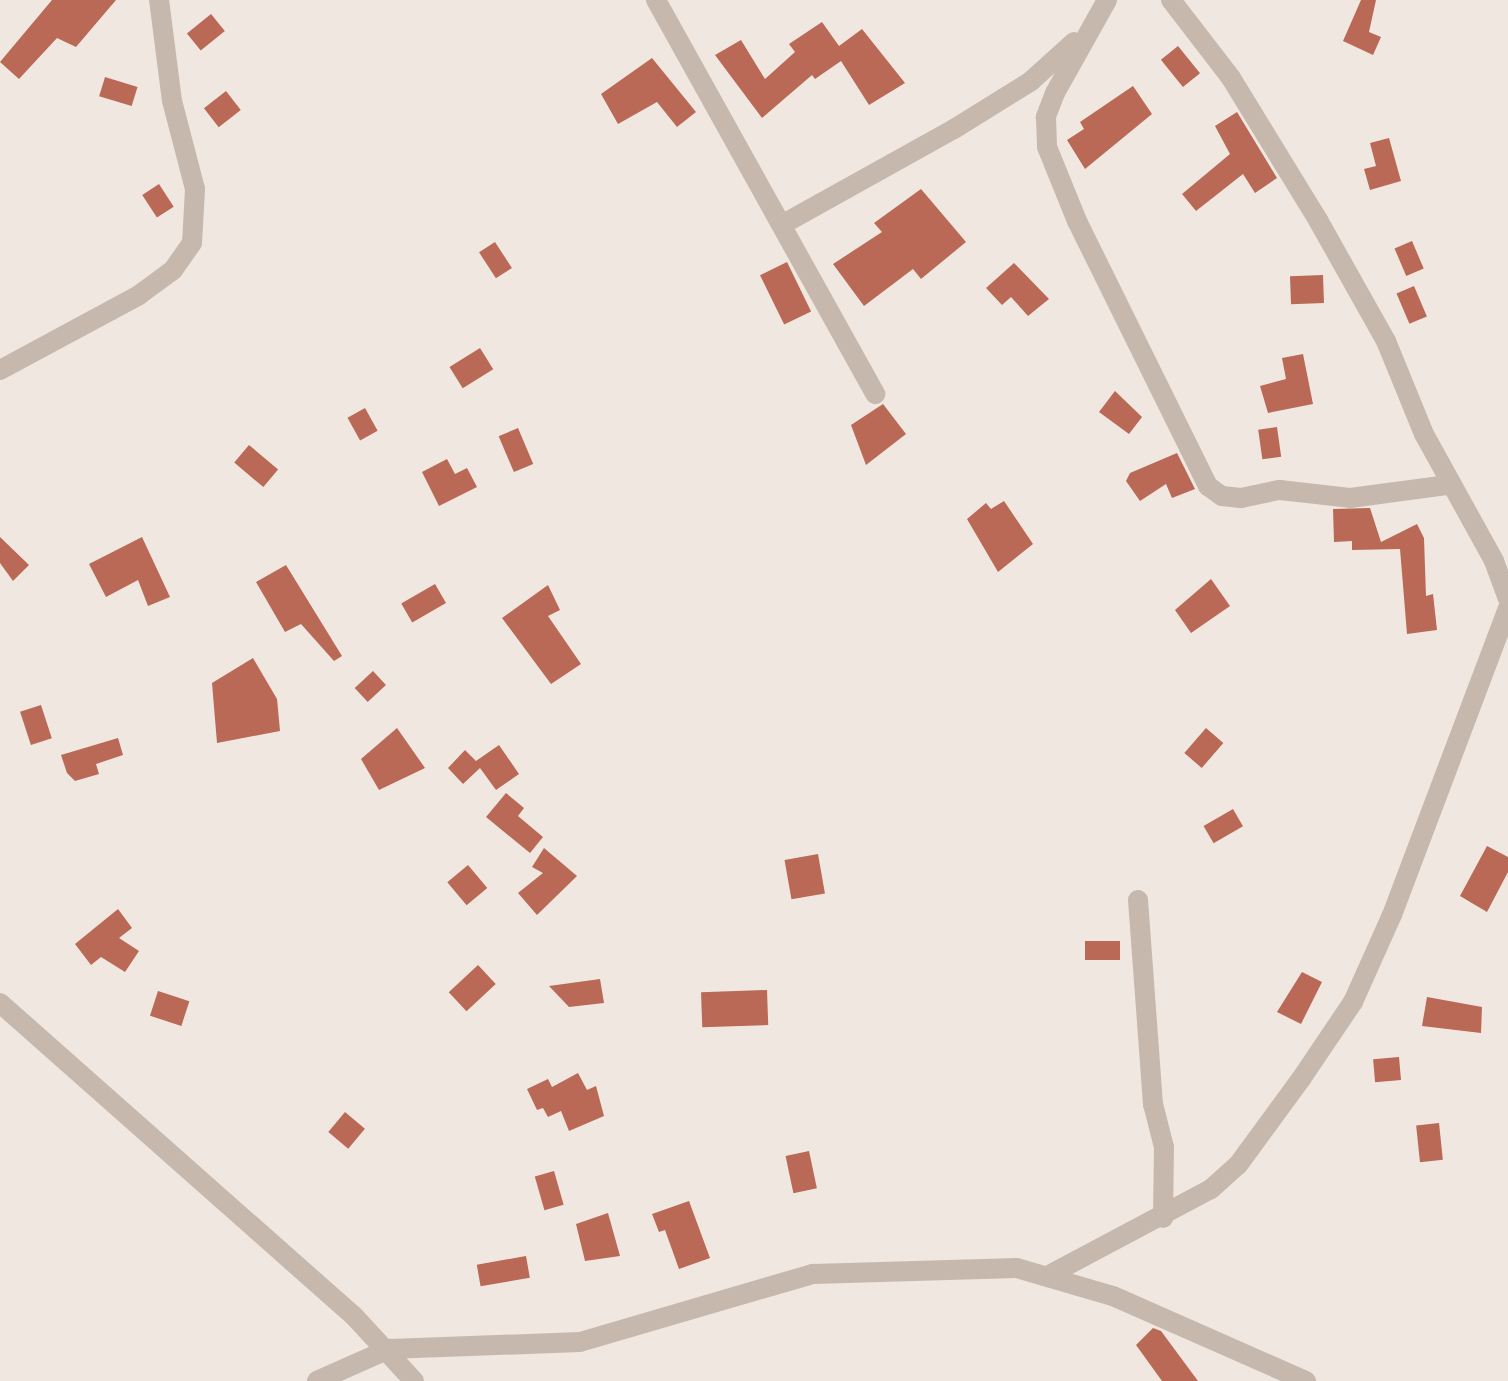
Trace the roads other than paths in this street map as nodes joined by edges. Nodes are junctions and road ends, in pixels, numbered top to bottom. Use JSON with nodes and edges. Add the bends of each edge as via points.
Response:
{"nodes":[{"id":1,"x":159,"y":0,"type":"edge"},
{"id":2,"x":656,"y":0,"type":"edge"},
{"id":3,"x":1107,"y":0,"type":"edge"},
{"id":4,"x":1171,"y":0,"type":"edge"},
{"id":5,"x":1091,"y":25,"type":"junction"},
{"id":6,"x":785,"y":223,"type":"junction"},
{"id":7,"x":0,"y":370,"type":"edge"},
{"id":8,"x":875,"y":394,"type":"dead end"},
{"id":9,"x":1448,"y":485,"type":"junction"},
{"id":10,"x":1508,"y":599,"type":"edge"},
{"id":11,"x":1508,"y":608,"type":"edge"},
{"id":12,"x":1138,"y":900,"type":"dead end"},
{"id":13,"x":0,"y":1003,"type":"edge"},
{"id":14,"x":1163,"y":1218,"type":"junction"},
{"id":15,"x":1051,"y":1274,"type":"junction"},
{"id":16,"x":389,"y":1349,"type":"junction"},
{"id":17,"x":317,"y":1381,"type":"edge"},
{"id":18,"x":414,"y":1381,"type":"edge"},
{"id":19,"x":1306,"y":1381,"type":"edge"}],
"edges":[{"from":1,"to":7,"type":"street","via":[[172,101],[195,189],[192,243],[173,270],[139,295]]},
{"from":2,"to":6,"type":"street"},
{"from":3,"to":5,"type":"street"},
{"from":4,"to":9,"type":"street","via":[[1231,78],[1318,220],[1386,341]]},
{"from":5,"to":6,"type":"street","via":[[1031,81],[893,167]]},
{"from":5,"to":9,"type":"street","via":[[1050,105],[1047,147],[1083,235],[1213,492],[1241,498],[1280,490],[1379,497]]},
{"from":6,"to":8,"type":"street"},
{"from":9,"to":10,"type":"street","via":[[1494,561]]},
{"from":11,"to":14,"type":"street","via":[[1353,1002],[1238,1165]]},
{"from":12,"to":14,"type":"street","via":[[1153,1104],[1165,1158]]},
{"from":13,"to":16,"type":"street"},
{"from":14,"to":15,"type":"street"},
{"from":15,"to":16,"type":"street","via":[[1017,1268],[813,1274],[580,1342]]},
{"from":15,"to":19,"type":"street"},
{"from":16,"to":17,"type":"street"},
{"from":16,"to":18,"type":"street"}]}
